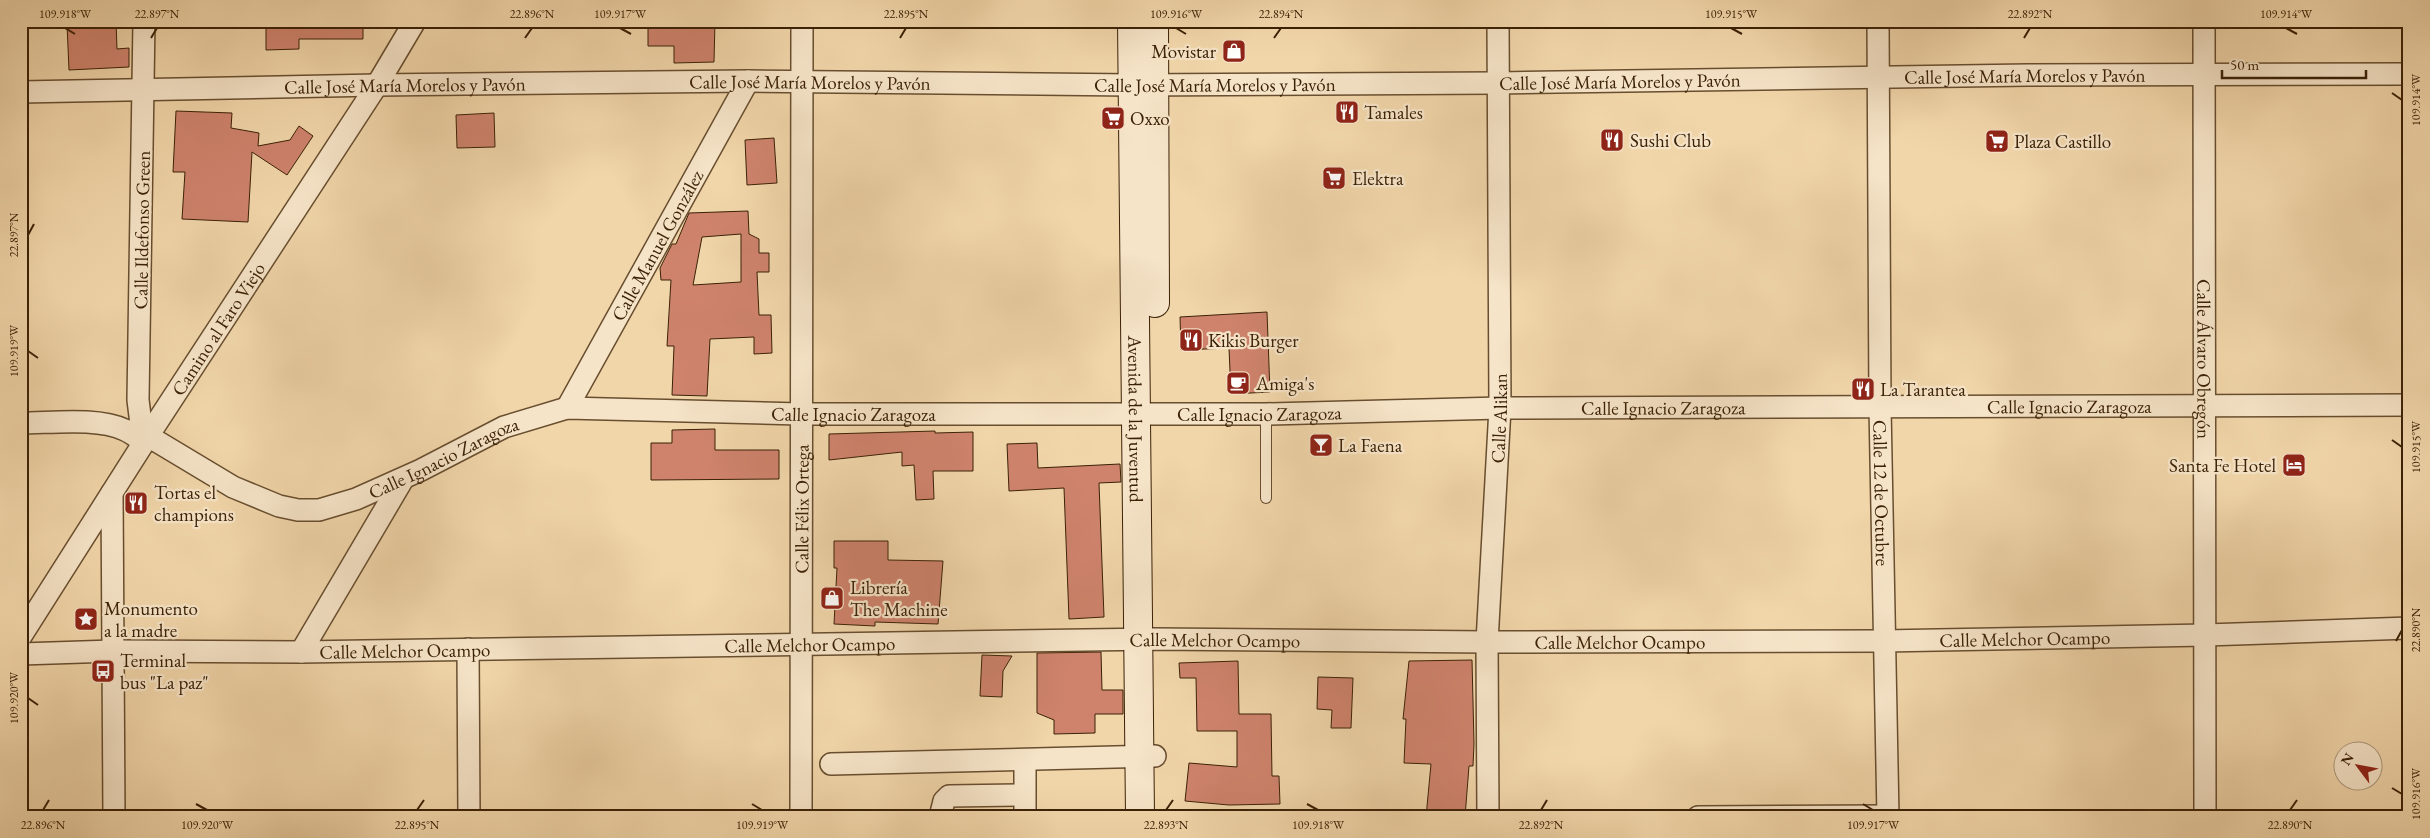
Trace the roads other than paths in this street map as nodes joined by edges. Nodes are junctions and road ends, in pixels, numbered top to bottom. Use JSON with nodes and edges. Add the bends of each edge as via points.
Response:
{"nodes":[{"id":1,"x":144,"y":21,"type":"edge"},
{"id":2,"x":415,"y":21,"type":"edge"},
{"id":3,"x":802,"y":21,"type":"edge"},
{"id":4,"x":1132,"y":21,"type":"edge"},
{"id":5,"x":1154,"y":21,"type":"edge"},
{"id":6,"x":1498,"y":21,"type":"edge"},
{"id":7,"x":1878,"y":21,"type":"edge"},
{"id":8,"x":2204,"y":21,"type":"edge"},
{"id":9,"x":2409,"y":74,"type":"edge"},
{"id":10,"x":2205,"y":75,"type":"junction"},
{"id":11,"x":1879,"y":76,"type":"junction"},
{"id":12,"x":748,"y":81,"type":"junction"},
{"id":13,"x":802,"y":81,"type":"junction"},
{"id":14,"x":1499,"y":83,"type":"junction"},
{"id":15,"x":377,"y":85,"type":"junction"},
{"id":16,"x":1143,"y":85,"type":"junction"},
{"id":17,"x":145,"y":91,"type":"junction"},
{"id":18,"x":21,"y":92,"type":"edge"},
{"id":19,"x":2205,"y":404,"type":"junction"},
{"id":20,"x":2409,"y":405,"type":"edge"},
{"id":21,"x":1880,"y":407,"type":"junction"},
{"id":22,"x":567,"y":408,"type":"junction"},
{"id":23,"x":1500,"y":408,"type":"junction"},
{"id":24,"x":1146,"y":413,"type":"junction"},
{"id":25,"x":800,"y":414,"type":"junction"},
{"id":26,"x":1266,"y":414,"type":"junction"},
{"id":27,"x":21,"y":423,"type":"edge"},
{"id":28,"x":146,"y":439,"type":"junction"},
{"id":29,"x":403,"y":478,"type":"junction"},
{"id":30,"x":112,"y":493,"type":"junction"},
{"id":31,"x":1266,"y":498,"type":"dead end"},
{"id":32,"x":2409,"y":628,"type":"edge"},
{"id":33,"x":2206,"y":635,"type":"junction"},
{"id":34,"x":21,"y":636,"type":"edge"},
{"id":35,"x":1147,"y":640,"type":"junction"},
{"id":36,"x":1883,"y":641,"type":"junction"},
{"id":37,"x":1488,"y":642,"type":"junction"},
{"id":38,"x":800,"y":646,"type":"junction"},
{"id":39,"x":468,"y":649,"type":"junction"},
{"id":40,"x":113,"y":651,"type":"junction"},
{"id":41,"x":301,"y":652,"type":"junction"},
{"id":42,"x":21,"y":654,"type":"edge"},
{"id":43,"x":1147,"y":757,"type":"junction"},
{"id":44,"x":1025,"y":760,"type":"junction"},
{"id":45,"x":830,"y":764,"type":"dead end"},
{"id":46,"x":1024,"y":795,"type":"junction"},
{"id":47,"x":1888,"y":816,"type":"edge"},
{"id":48,"x":114,"y":817,"type":"edge"},
{"id":49,"x":470,"y":817,"type":"edge"},
{"id":50,"x":802,"y":817,"type":"edge"},
{"id":51,"x":940,"y":817,"type":"edge"},
{"id":52,"x":1025,"y":817,"type":"edge"},
{"id":53,"x":1140,"y":817,"type":"edge"},
{"id":54,"x":1155,"y":817,"type":"edge"},
{"id":55,"x":1488,"y":817,"type":"edge"},
{"id":56,"x":1698,"y":817,"type":"edge"},
{"id":57,"x":2205,"y":817,"type":"edge"}],
"edges":[{"from":1,"to":17,"type":"street","name":"Calle Ildefonso Green"},
{"from":2,"to":15,"type":"street","name":"Camino al Faro Viejo"},
{"from":3,"to":13,"type":"street","name":"Calle Félix Ortega"},
{"from":4,"to":16,"type":"street","name":"Avenida de la Juventud"},
{"from":5,"to":16,"type":"street","name":"Avenida de la Juventud"},
{"from":6,"to":14,"type":"street","name":"Calle Alikan"},
{"from":7,"to":11,"type":"street","name":"Calle 12 de Octubre"},
{"from":8,"to":10,"type":"street","name":"Calle Álvaro Obregón"},
{"from":9,"to":10,"type":"street","name":"Calle José María Morelos y Pavón"},
{"from":10,"to":11,"type":"street","name":"Calle José María Morelos y Pavón"},
{"from":10,"to":19,"type":"street","name":"Calle Álvaro Obregón"},
{"from":11,"to":14,"type":"street","name":"Calle José María Morelos y Pavón"},
{"from":11,"to":21,"type":"street","name":"Calle 12 de Octubre"},
{"from":12,"to":13,"type":"street","name":"Calle José María Morelos y Pavón"},
{"from":12,"to":15,"type":"street","name":"Calle José María Morelos y Pavón"},
{"from":12,"to":22,"type":"street","name":"Calle Manuel González"},
{"from":13,"to":16,"type":"street","name":"Calle José María Morelos y Pavón"},
{"from":13,"to":25,"type":"street","name":"Calle Félix Ortega"},
{"from":14,"to":16,"type":"street","name":"Calle José María Morelos y Pavón"},
{"from":14,"to":23,"type":"street","name":"Calle Alikan"},
{"from":15,"to":17,"type":"street","name":"Calle José María Morelos y Pavón"},
{"from":15,"to":28,"type":"street","name":"Camino al Faro Viejo"},
{"from":16,"to":24,"type":"street","name":"Avenida de la Juventud"},
{"from":17,"to":18,"type":"street","name":"Calle José María Morelos y Pavón"},
{"from":17,"to":28,"type":"street","name":"Calle Ildefonso Green","via":[[138,400]]},
{"from":19,"to":20,"type":"street","name":"Calle Ignacio Zaragoza"},
{"from":19,"to":21,"type":"street","name":"Calle Ignacio Zaragoza"},
{"from":19,"to":33,"type":"street","name":"Calle Álvaro Obregón"},
{"from":21,"to":23,"type":"street","name":"Calle Ignacio Zaragoza"},
{"from":21,"to":36,"type":"street","name":"Calle 12 de Octubre"},
{"from":22,"to":25,"type":"street","name":"Calle Ignacio Zaragoza"},
{"from":22,"to":29,"type":"street","name":"Calle Ignacio Zaragoza","via":[[504,427]]},
{"from":23,"to":26,"type":"street","name":"Calle Ignacio Zaragoza"},
{"from":23,"to":37,"type":"street","name":"Calle Alikan"},
{"from":24,"to":25,"type":"street","name":"Calle Ignacio Zaragoza"},
{"from":24,"to":26,"type":"street","name":"Calle Ignacio Zaragoza"},
{"from":24,"to":35,"type":"street","name":"Avenida de la Juventud"},
{"from":25,"to":38,"type":"street","name":"Calle Félix Ortega"},
{"from":26,"to":31,"type":"lane"},
{"from":27,"to":28,"type":"street","name":"Calle Ignacio Zaragoza","via":[[97,423]]},
{"from":28,"to":29,"type":"street","name":"Calle Ignacio Zaragoza","via":[[234,487],[279,506],[298,510],[335,507]]},
{"from":28,"to":30,"type":"street","name":"Camino al Faro Viejo"},
{"from":29,"to":41,"type":"street"},
{"from":30,"to":34,"type":"street","name":"Camino al Faro Viejo"},
{"from":30,"to":40,"type":"street"},
{"from":32,"to":33,"type":"street","name":"Calle Melchor Ocampo"},
{"from":33,"to":36,"type":"street","name":"Calle Melchor Ocampo"},
{"from":33,"to":57,"type":"street","name":"Calle Álvaro Obregón"},
{"from":35,"to":37,"type":"street","name":"Calle Melchor Ocampo"},
{"from":35,"to":38,"type":"street","name":"Calle Melchor Ocampo"},
{"from":35,"to":43,"type":"street","name":"Avenida de la Juventud"},
{"from":36,"to":37,"type":"street","name":"Calle Melchor Ocampo"},
{"from":36,"to":47,"type":"street","name":"Calle 12 de Octubre"},
{"from":37,"to":55,"type":"street","name":"Calle Alikan"},
{"from":38,"to":39,"type":"street","name":"Calle Melchor Ocampo"},
{"from":38,"to":50,"type":"street","name":"Calle Félix Ortega"},
{"from":39,"to":41,"type":"street","name":"Calle Melchor Ocampo"},
{"from":39,"to":49,"type":"street"},
{"from":40,"to":41,"type":"street","name":"Calle Melchor Ocampo"},
{"from":40,"to":42,"type":"street","name":"Calle Melchor Ocampo"},
{"from":40,"to":48,"type":"street"},
{"from":43,"to":44,"type":"street"},
{"from":43,"to":53,"type":"street","name":"Avenida de la Juventud"},
{"from":43,"to":54,"type":"street","name":"Avenida de la Juventud"},
{"from":44,"to":45,"type":"street"},
{"from":44,"to":46,"type":"street"},
{"from":46,"to":51,"type":"street","via":[[949,796],[944,800]]},
{"from":46,"to":52,"type":"street"},
{"from":47,"to":56,"type":"street"}]}
